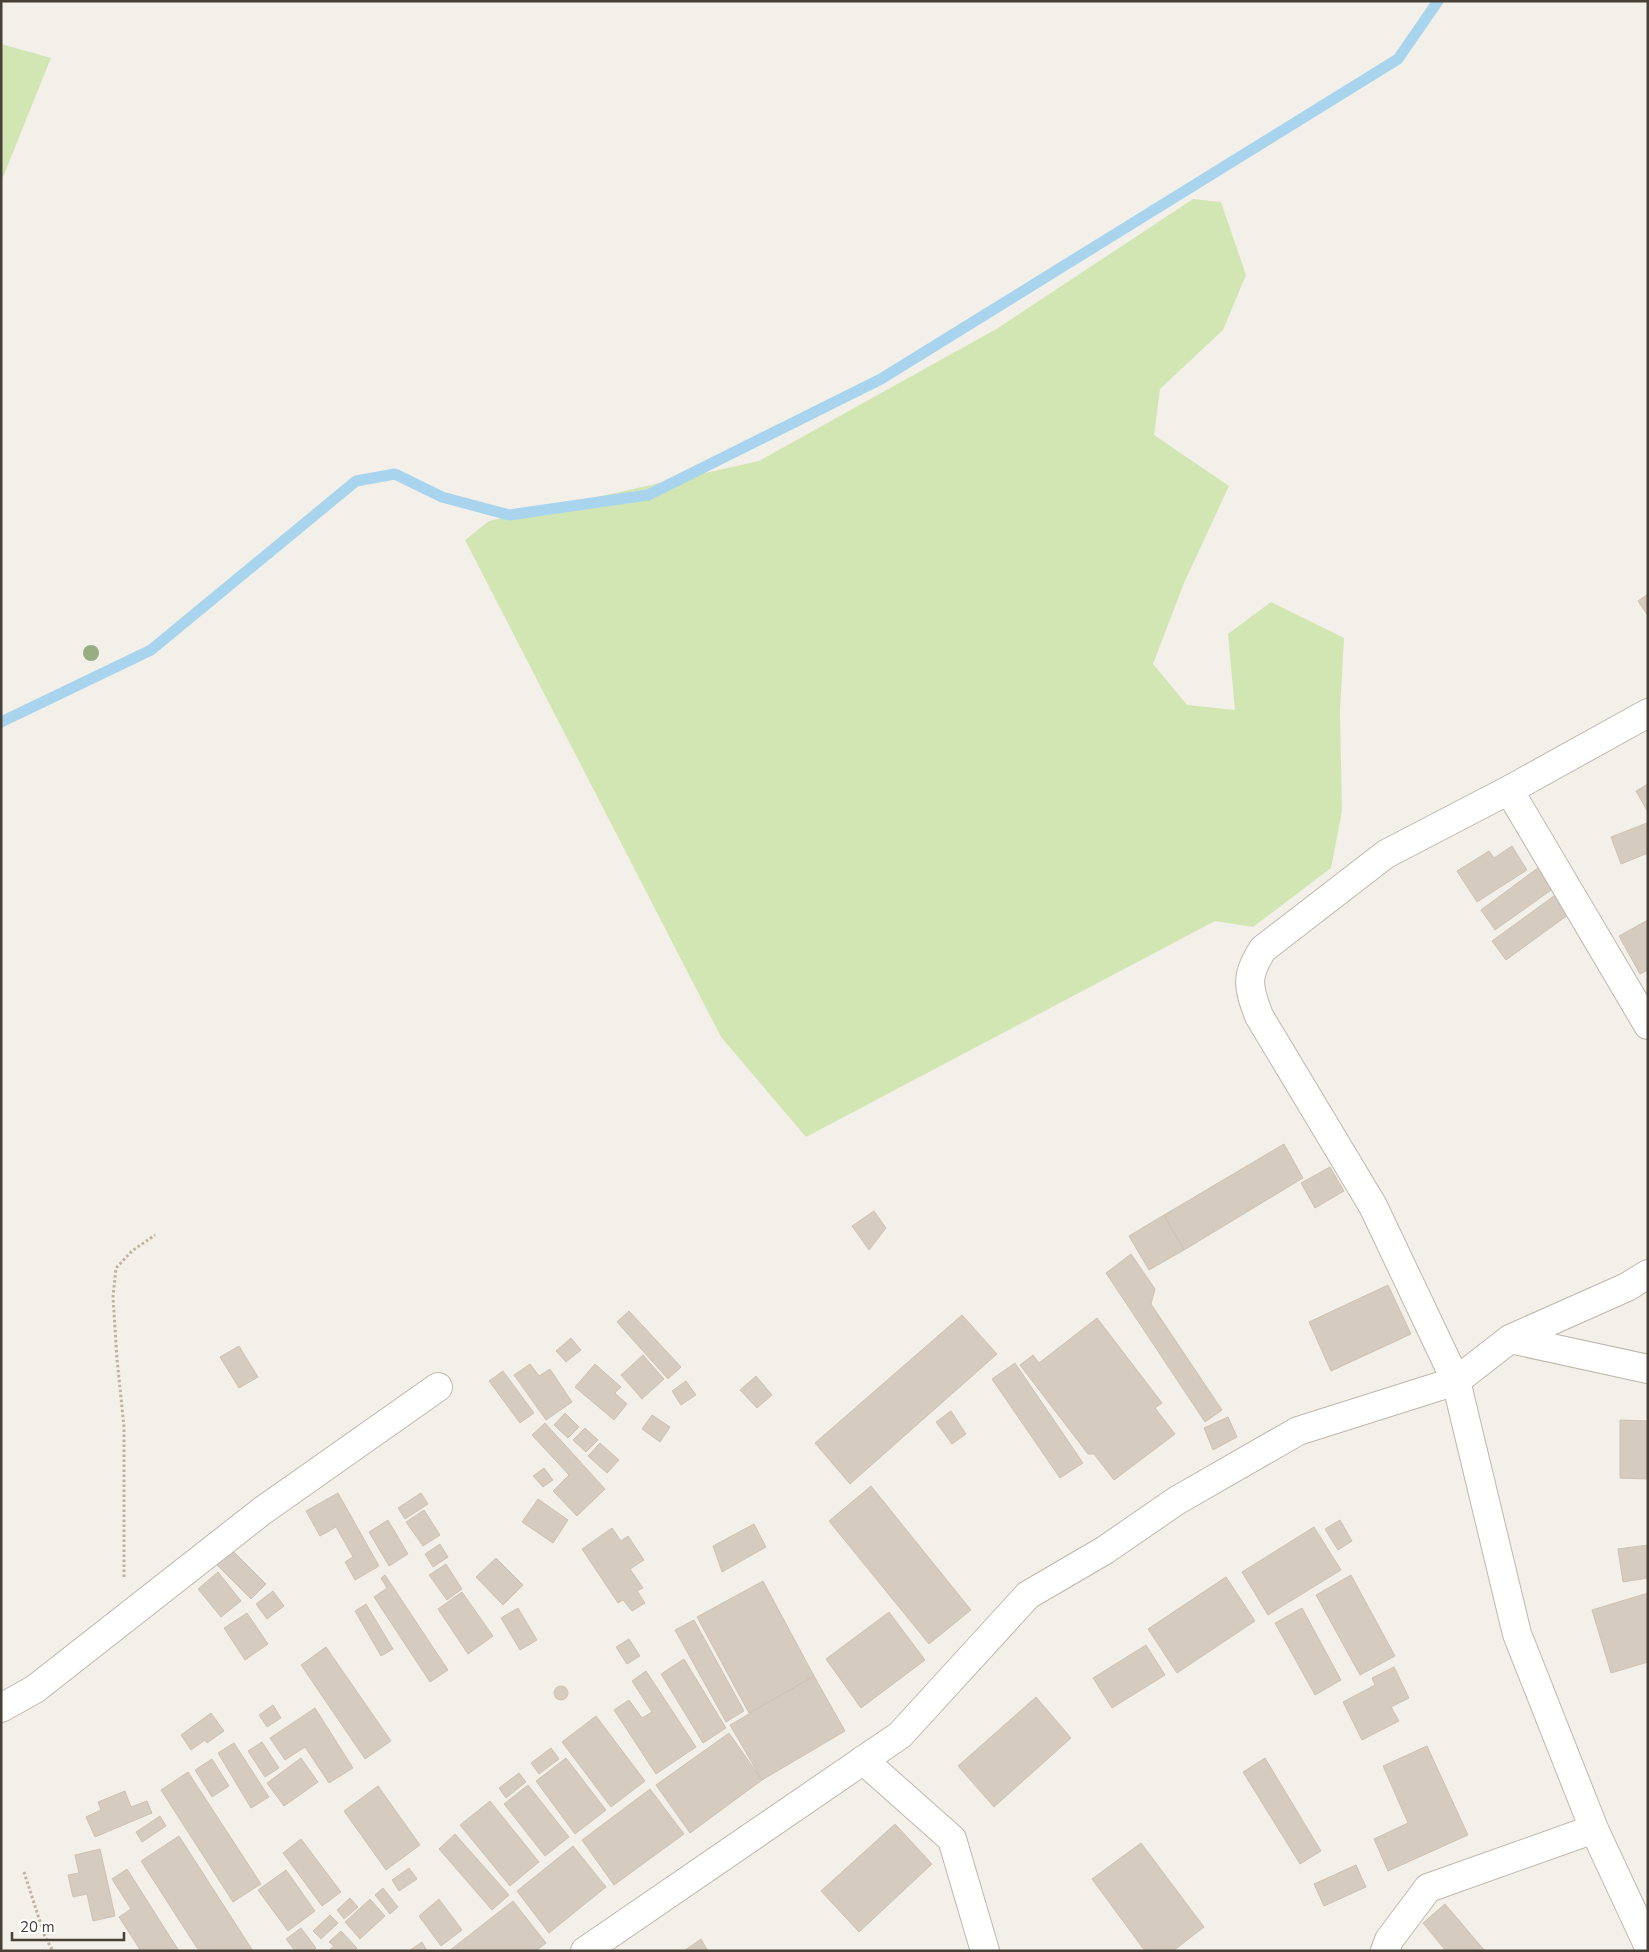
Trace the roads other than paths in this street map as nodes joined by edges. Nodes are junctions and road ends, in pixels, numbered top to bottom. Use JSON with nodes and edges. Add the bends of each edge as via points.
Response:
{"nodes":[{"id":1,"x":1648,"y":714,"type":"edge"},
{"id":2,"x":1509,"y":790,"type":"junction"},
{"id":3,"x":1648,"y":1025,"type":"edge"},
{"id":4,"x":1648,"y":1274,"type":"edge"},
{"id":5,"x":1510,"y":1339,"type":"junction"},
{"id":6,"x":1648,"y":1369,"type":"edge"},
{"id":7,"x":1456,"y":1381,"type":"junction"},
{"id":8,"x":438,"y":1387,"type":"dead end"},
{"id":9,"x":1,"y":1708,"type":"edge"},
{"id":10,"x":863,"y":1760,"type":"junction"},
{"id":11,"x":1594,"y":1829,"type":"junction"},
{"id":12,"x":1647,"y":1944,"type":"edge"},
{"id":13,"x":585,"y":1951,"type":"edge"},
{"id":14,"x":985,"y":1951,"type":"edge"},
{"id":15,"x":1385,"y":1951,"type":"edge"}],
"edges":[{"from":1,"to":2,"type":"street"},
{"from":2,"to":3,"type":"street"},
{"from":2,"to":7,"type":"street","via":[[1386,854],[1264,950],[1252,966],[1249,985],[1259,1016],[1373,1206]]},
{"from":4,"to":5,"type":"street","via":[[1628,1287]]},
{"from":5,"to":6,"type":"street"},
{"from":5,"to":7,"type":"street"},
{"from":7,"to":10,"type":"street","via":[[1298,1431],[1176,1501],[1105,1550],[1028,1595],[900,1735]]},
{"from":7,"to":11,"type":"street","via":[[1517,1634]]},
{"from":8,"to":9,"type":"street","via":[[262,1511],[35,1689]]},
{"from":10,"to":13,"type":"street"},
{"from":10,"to":14,"type":"street","via":[[952,1839]]},
{"from":11,"to":12,"type":"street"},
{"from":11,"to":15,"type":"street","via":[[1428,1888],[1389,1940]]}]}
